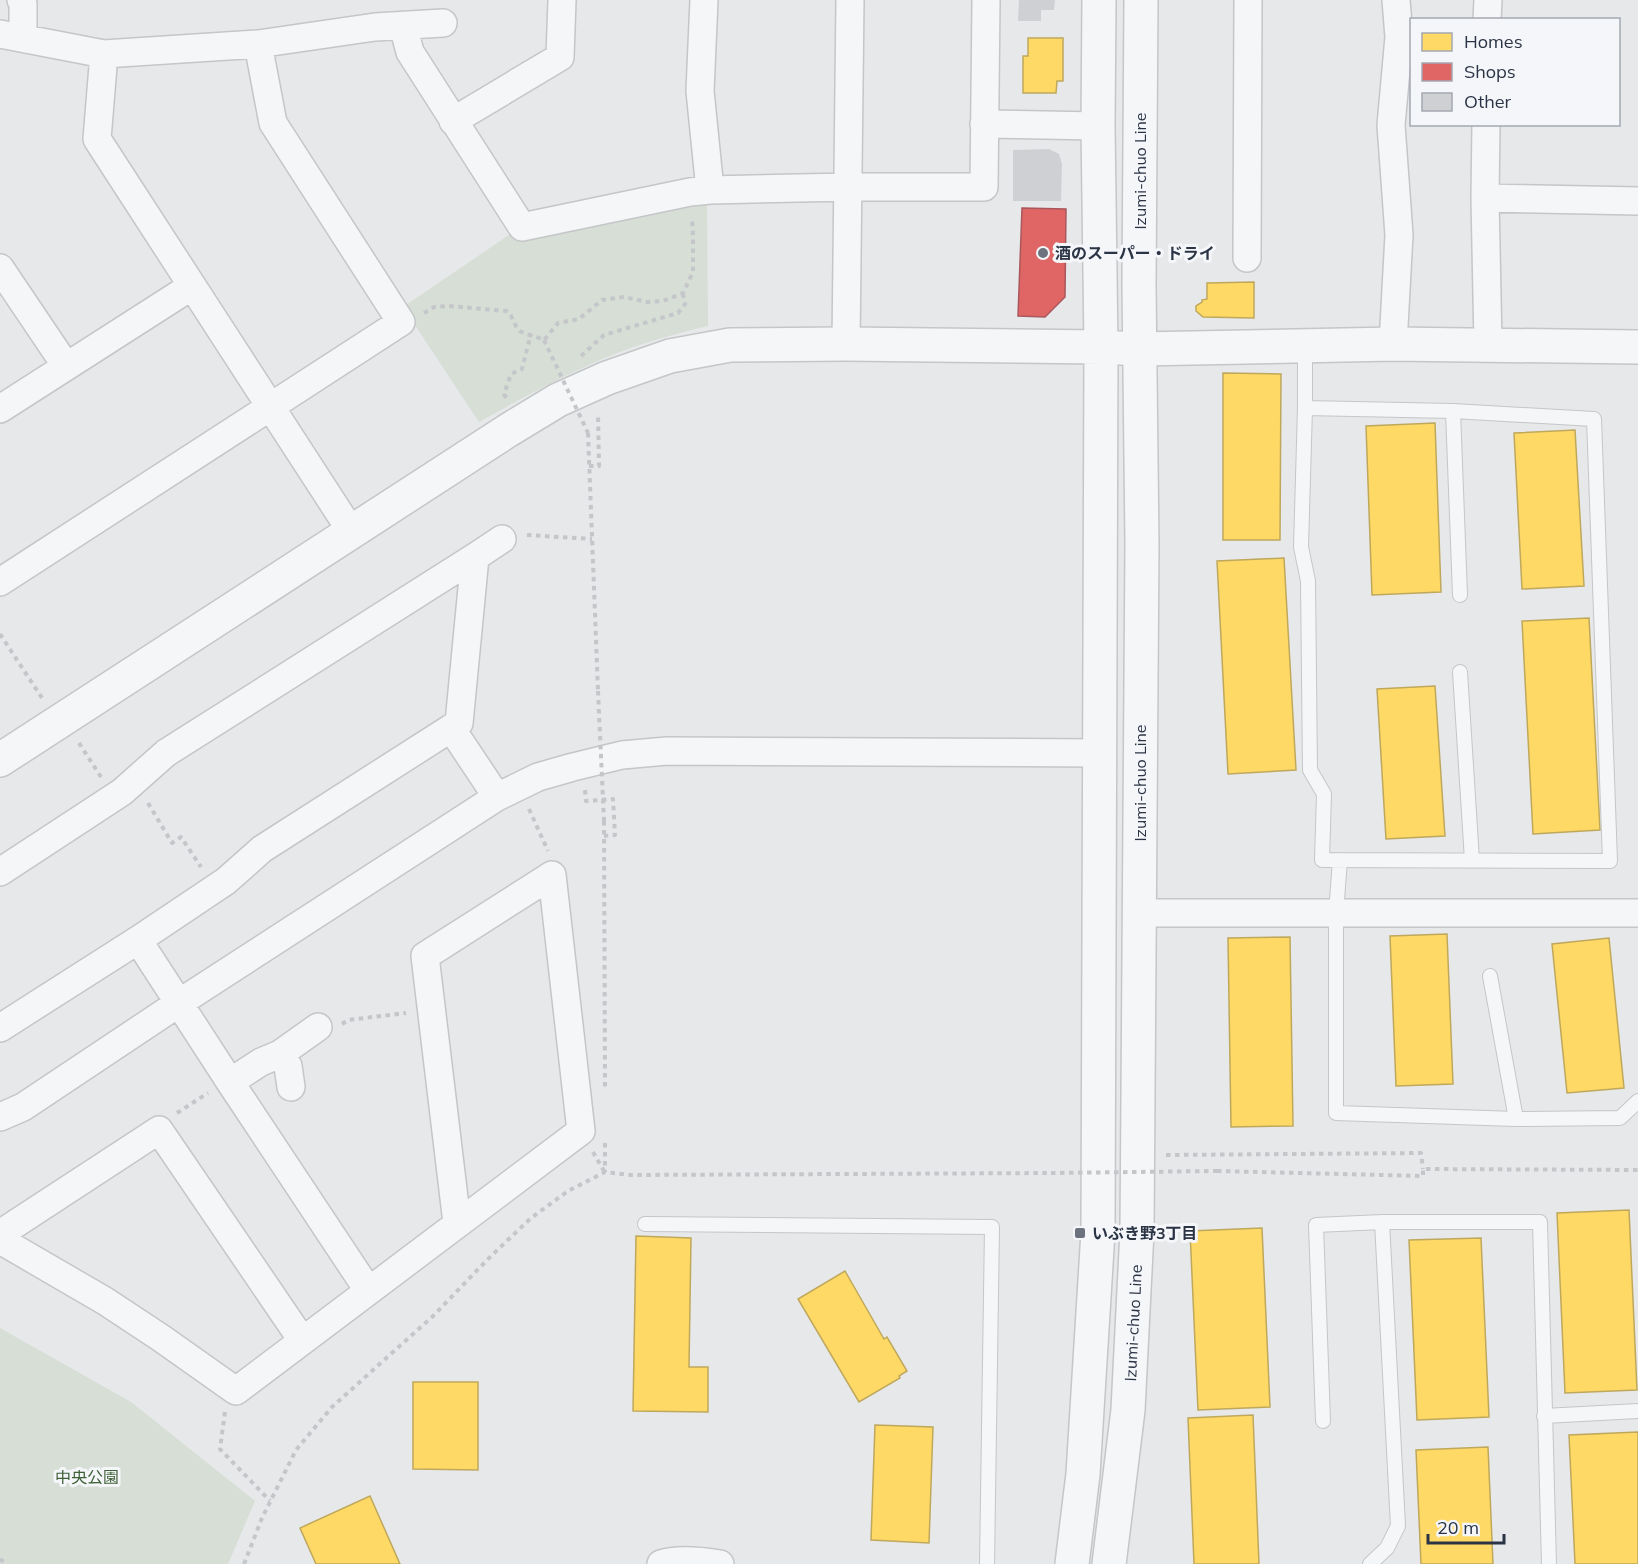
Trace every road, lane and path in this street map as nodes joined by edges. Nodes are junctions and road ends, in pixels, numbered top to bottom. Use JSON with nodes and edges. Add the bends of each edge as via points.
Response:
{"nodes":[{"id":1,"x":562,"y":0,"type":"edge"},
{"id":2,"x":704,"y":0,"type":"edge"},
{"id":3,"x":850,"y":0,"type":"edge"},
{"id":4,"x":986,"y":0,"type":"edge"},
{"id":5,"x":1099,"y":0,"type":"edge"},
{"id":6,"x":1141,"y":0,"type":"edge"},
{"id":7,"x":1248,"y":0,"type":"edge"},
{"id":8,"x":1396,"y":0,"type":"edge"},
{"id":9,"x":1488,"y":0,"type":"edge"},
{"id":10,"x":26,"y":1,"type":"edge"},
{"id":11,"x":1487,"y":18,"type":"edge"},
{"id":12,"x":443,"y":23,"type":"dead end"},
{"id":13,"x":403,"y":26,"type":"junction"},
{"id":14,"x":12,"y":36,"type":"edge"},
{"id":15,"x":258,"y":44,"type":"junction"},
{"id":16,"x":104,"y":54,"type":"junction"},
{"id":17,"x":453,"y":121,"type":"junction"},
{"id":18,"x":984,"y":124,"type":"junction"},
{"id":19,"x":1098,"y":126,"type":"junction"},
{"id":20,"x":1486,"y":126,"type":"edge"},
{"id":21,"x":848,"y":187,"type":"junction"},
{"id":22,"x":700,"y":191,"type":"junction"},
{"id":23,"x":1485,"y":198,"type":"junction"},
{"id":24,"x":1638,"y":201,"type":"edge"},
{"id":25,"x":1247,"y":258,"type":"dead end"},
{"id":26,"x":0,"y":268,"type":"edge"},
{"id":27,"x":192,"y":286,"type":"junction"},
{"id":28,"x":449,"y":306,"type":"dead end"},
{"id":29,"x":531,"y":334,"type":"junction"},
{"id":30,"x":544,"y":340,"type":"junction"},
{"id":31,"x":846,"y":344,"type":"junction"},
{"id":32,"x":1393,"y":344,"type":"junction"},
{"id":33,"x":1305,"y":345,"type":"junction"},
{"id":34,"x":1488,"y":345,"type":"junction"},
{"id":35,"x":1101,"y":347,"type":"junction"},
{"id":36,"x":1638,"y":347,"type":"edge"},
{"id":37,"x":1139,"y":349,"type":"junction"},
{"id":38,"x":66,"y":366,"type":"junction"},
{"id":39,"x":509,"y":403,"type":"dead end"},
{"id":40,"x":598,"y":403,"type":"dead end"},
{"id":41,"x":271,"y":406,"type":"junction"},
{"id":42,"x":1305,"y":408,"type":"junction"},
{"id":43,"x":0,"y":409,"type":"edge"},
{"id":44,"x":1452,"y":411,"type":"junction"},
{"id":45,"x":589,"y":466,"type":"junction"},
{"id":46,"x":351,"y":531,"type":"junction"},
{"id":47,"x":529,"y":534,"type":"dead end"},
{"id":48,"x":502,"y":539,"type":"dead end"},
{"id":49,"x":592,"y":539,"type":"junction"},
{"id":50,"x":475,"y":557,"type":"junction"},
{"id":51,"x":0,"y":582,"type":"edge"},
{"id":52,"x":1460,"y":595,"type":"dead end"},
{"id":53,"x":0,"y":634,"type":"edge"},
{"id":54,"x":1460,"y":672,"type":"dead end"},
{"id":55,"x":42,"y":698,"type":"dead end"},
{"id":56,"x":451,"y":728,"type":"junction"},
{"id":57,"x":1100,"y":753,"type":"junction"},
{"id":58,"x":0,"y":760,"type":"edge"},
{"id":59,"x":134,"y":782,"type":"junction"},
{"id":60,"x":585,"y":783,"type":"dead end"},
{"id":61,"x":497,"y":797,"type":"junction"},
{"id":62,"x":527,"y":805,"type":"dead end"},
{"id":63,"x":542,"y":836,"type":"dead end"},
{"id":64,"x":604,"y":836,"type":"junction"},
{"id":65,"x":1340,"y":860,"type":"junction"},
{"id":66,"x":1472,"y":860,"type":"junction"},
{"id":67,"x":0,"y":872,"type":"edge"},
{"id":68,"x":215,"y":888,"type":"junction"},
{"id":69,"x":1139,"y":913,"type":"junction"},
{"id":70,"x":1336,"y":913,"type":"junction"},
{"id":71,"x":1638,"y":913,"type":"edge"},
{"id":72,"x":138,"y":940,"type":"junction"},
{"id":73,"x":1490,"y":976,"type":"dead end"},
{"id":74,"x":179,"y":1004,"type":"junction"},
{"id":75,"x":432,"y":1010,"type":"junction"},
{"id":76,"x":361,"y":1019,"type":"dead end"},
{"id":77,"x":318,"y":1027,"type":"dead end"},
{"id":78,"x":0,"y":1028,"type":"edge"},
{"id":79,"x":280,"y":1054,"type":"junction"},
{"id":80,"x":230,"y":1082,"type":"junction"},
{"id":81,"x":291,"y":1087,"type":"dead end"},
{"id":82,"x":605,"y":1091,"type":"dead end"},
{"id":83,"x":202,"y":1097,"type":"dead end"},
{"id":84,"x":195,"y":1101,"type":"dead end"},
{"id":85,"x":1638,"y":1101,"type":"edge"},
{"id":86,"x":0,"y":1117,"type":"edge"},
{"id":87,"x":1516,"y":1119,"type":"junction"},
{"id":88,"x":605,"y":1137,"type":"dead end"},
{"id":89,"x":1166,"y":1155,"type":"dead end"},
{"id":90,"x":1423,"y":1169,"type":"junction"},
{"id":91,"x":1638,"y":1170,"type":"edge"},
{"id":92,"x":605,"y":1172,"type":"junction"},
{"id":93,"x":1382,"y":1222,"type":"junction"},
{"id":94,"x":457,"y":1224,"type":"junction"},
{"id":95,"x":645,"y":1224,"type":"dead end"},
{"id":96,"x":0,"y":1234,"type":"edge"},
{"id":97,"x":0,"y":1240,"type":"edge"},
{"id":98,"x":368,"y":1290,"type":"junction"},
{"id":99,"x":302,"y":1340,"type":"junction"},
{"id":100,"x":1638,"y":1411,"type":"edge"},
{"id":101,"x":224,"y":1415,"type":"dead end"},
{"id":102,"x":1544,"y":1416,"type":"junction"},
{"id":103,"x":1323,"y":1421,"type":"dead end"},
{"id":104,"x":270,"y":1501,"type":"junction"},
{"id":105,"x":0,"y":1559,"type":"edge"},
{"id":106,"x":6,"y":1564,"type":"edge"},
{"id":107,"x":244,"y":1564,"type":"edge"},
{"id":108,"x":661,"y":1564,"type":"edge"},
{"id":109,"x":720,"y":1564,"type":"edge"},
{"id":110,"x":987,"y":1564,"type":"edge"},
{"id":111,"x":1072,"y":1564,"type":"edge"},
{"id":112,"x":1108,"y":1564,"type":"edge"},
{"id":113,"x":1370,"y":1564,"type":"edge"},
{"id":114,"x":1549,"y":1564,"type":"edge"}],
"edges":[{"from":1,"to":17,"type":"street","via":[[560,57]]},
{"from":2,"to":22,"type":"street"},
{"from":3,"to":21,"type":"street"},
{"from":4,"to":18,"type":"street"},
{"from":5,"to":19,"type":"street"},
{"from":6,"to":37,"type":"street","name":"Izumi-chuo Line"},
{"from":7,"to":25,"type":"street"},
{"from":8,"to":32,"type":"street","via":[[1399,38],[1391,125],[1399,235]]},
{"from":9,"to":11,"type":"street"},
{"from":10,"to":14,"type":"street"},
{"from":12,"to":13,"type":"street"},
{"from":13,"to":15,"type":"street"},
{"from":13,"to":17,"type":"street","via":[[410,52]]},
{"from":14,"to":16,"type":"street"},
{"from":15,"to":16,"type":"street"},
{"from":15,"to":41,"type":"street","via":[[273,123],[401,322]]},
{"from":16,"to":27,"type":"street","via":[[97,139]]},
{"from":17,"to":22,"type":"street","via":[[522,227]]},
{"from":18,"to":19,"type":"street"},
{"from":18,"to":21,"type":"street","via":[[984,187]]},
{"from":19,"to":35,"type":"street"},
{"from":20,"to":23,"type":"street"},
{"from":21,"to":22,"type":"street"},
{"from":21,"to":31,"type":"street"},
{"from":22,"to":30,"type":"path","via":[[693,236],[693,272],[682,293],[663,301],[624,297],[602,300],[579,319],[558,323]]},
{"from":23,"to":24,"type":"street"},
{"from":23,"to":34,"type":"street"},
{"from":26,"to":38,"type":"street"},
{"from":27,"to":38,"type":"street"},
{"from":27,"to":41,"type":"street"},
{"from":28,"to":29,"type":"path","via":[[506,311],[521,332]]},
{"from":29,"to":30,"type":"path"},
{"from":29,"to":39,"type":"path","via":[[522,369],[511,374],[504,394]]},
{"from":30,"to":45,"type":"path","bridge":true,"via":[[588,433]]},
{"from":31,"to":35,"type":"street"},
{"from":31,"to":46,"type":"street","via":[[730,345],[670,356],[607,378],[558,400]]},
{"from":32,"to":33,"type":"street"},
{"from":32,"to":34,"type":"street"},
{"from":33,"to":37,"type":"street"},
{"from":33,"to":42,"type":"lane"},
{"from":34,"to":36,"type":"street"},
{"from":35,"to":37,"type":"street"},
{"from":35,"to":57,"type":"street"},
{"from":37,"to":69,"type":"street","name":"Izumi-chuo Line"},
{"from":38,"to":43,"type":"street"},
{"from":40,"to":45,"type":"path","via":[[599,466]]},
{"from":41,"to":46,"type":"street"},
{"from":41,"to":51,"type":"street"},
{"from":42,"to":44,"type":"lane"},
{"from":42,"to":65,"type":"lane","via":[[1301,547],[1308,580],[1310,771],[1324,794],[1322,860]]},
{"from":44,"to":52,"type":"lane"},
{"from":44,"to":66,"type":"lane","via":[[1594,419],[1610,861]]},
{"from":45,"to":49,"type":"path"},
{"from":46,"to":58,"type":"street"},
{"from":47,"to":49,"type":"path"},
{"from":48,"to":50,"type":"street"},
{"from":49,"to":64,"type":"path","bridge":true},
{"from":50,"to":56,"type":"street","via":[[459,723]]},
{"from":50,"to":59,"type":"street","via":[[166,753]]},
{"from":53,"to":55,"type":"path"},
{"from":54,"to":66,"type":"lane"},
{"from":56,"to":61,"type":"street"},
{"from":56,"to":68,"type":"street","via":[[261,849]]},
{"from":57,"to":61,"type":"street","via":[[667,751],[622,755],[573,767],[538,777]]},
{"from":57,"to":111,"type":"street","via":[[1098,1232],[1083,1473]]},
{"from":59,"to":67,"type":"street"},
{"from":59,"to":68,"type":"path","via":[[172,843],[181,837]]},
{"from":60,"to":64,"type":"path","via":[[586,801],[613,799],[615,835]]},
{"from":61,"to":74,"type":"street"},
{"from":62,"to":63,"type":"path"},
{"from":64,"to":82,"type":"path"},
{"from":65,"to":66,"type":"lane"},
{"from":65,"to":70,"type":"lane"},
{"from":68,"to":72,"type":"street"},
{"from":69,"to":70,"type":"street"},
{"from":69,"to":112,"type":"street","name":"Izumi-chuo Line","via":[[1137,1231],[1128,1410]]},
{"from":70,"to":71,"type":"street"},
{"from":70,"to":87,"type":"lane","via":[[1336,1113]]},
{"from":72,"to":74,"type":"street"},
{"from":72,"to":78,"type":"street"},
{"from":73,"to":87,"type":"lane"},
{"from":74,"to":80,"type":"street"},
{"from":74,"to":86,"type":"street","via":[[23,1107]]},
{"from":75,"to":76,"type":"path"},
{"from":75,"to":94,"type":"street"},
{"from":75,"to":94,"type":"street","via":[[425,957],[552,875],[581,1131]]},
{"from":77,"to":79,"type":"street"},
{"from":79,"to":80,"type":"street"},
{"from":79,"to":81,"type":"street","via":[[288,1066]]},
{"from":80,"to":98,"type":"street"},
{"from":83,"to":84,"type":"path"},
{"from":85,"to":87,"type":"lane","via":[[1620,1118]]},
{"from":88,"to":92,"type":"path"},
{"from":89,"to":90,"type":"path","via":[[1421,1153]]},
{"from":90,"to":91,"type":"path"},
{"from":90,"to":92,"type":"path","bridge":true,"via":[[1423,1176],[1216,1171],[631,1175]]},
{"from":92,"to":104,"type":"path","via":[[568,1191],[531,1218],[433,1316],[332,1407],[296,1450]]},
{"from":93,"to":102,"type":"lane","via":[[1539,1222]]},
{"from":93,"to":103,"type":"lane","via":[[1316,1225]]},
{"from":93,"to":113,"type":"lane","via":[[1398,1526],[1388,1548]]},
{"from":94,"to":98,"type":"street"},
{"from":95,"to":110,"type":"lane","via":[[992,1227]]},
{"from":96,"to":99,"type":"street","via":[[159,1130]]},
{"from":97,"to":99,"type":"street","via":[[105,1301],[236,1391]]},
{"from":98,"to":99,"type":"street"},
{"from":100,"to":102,"type":"lane"},
{"from":101,"to":104,"type":"path","via":[[220,1449]]},
{"from":102,"to":114,"type":"lane"},
{"from":104,"to":107,"type":"path"},
{"from":105,"to":106,"type":"path"},
{"from":108,"to":109,"type":"street"}]}
